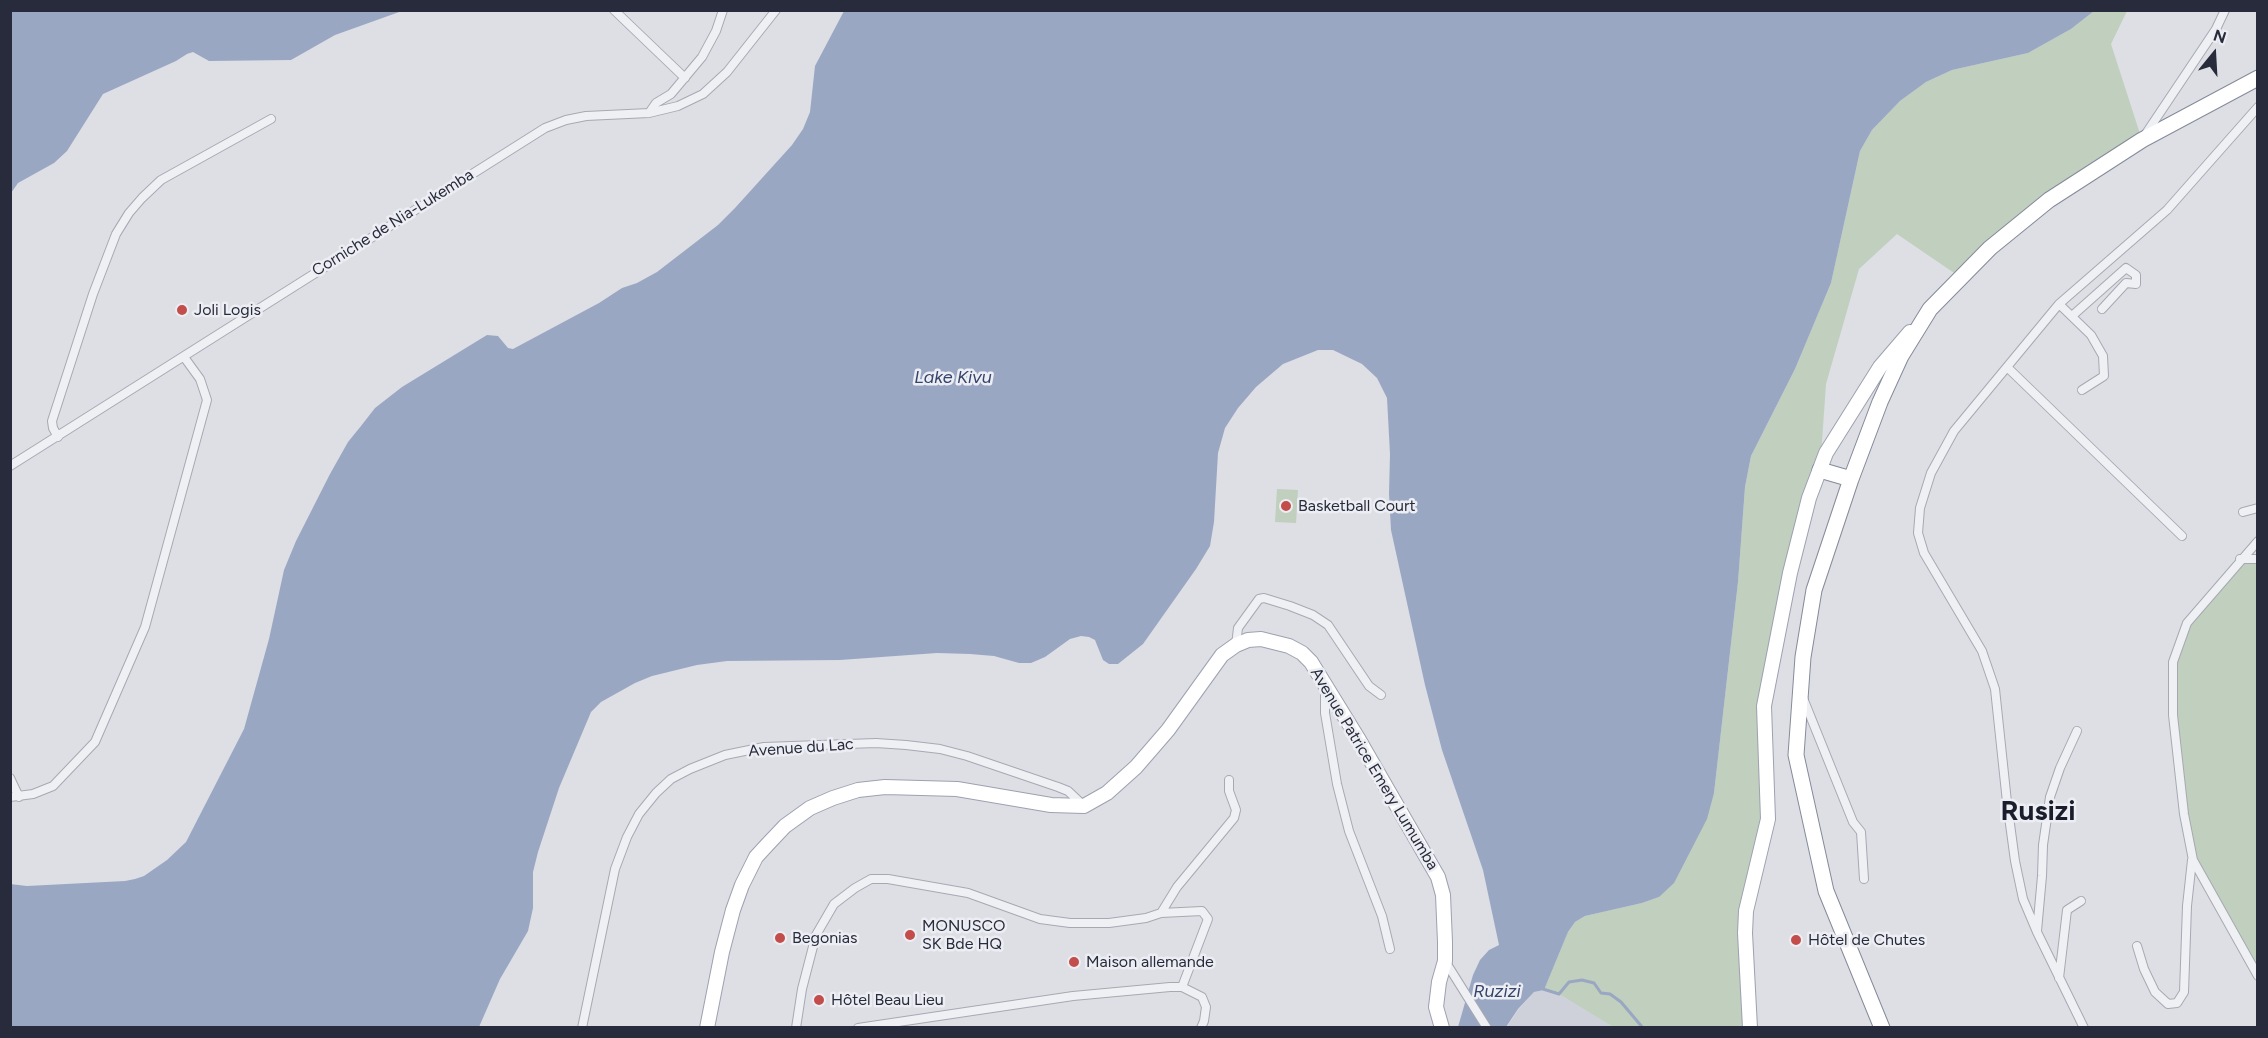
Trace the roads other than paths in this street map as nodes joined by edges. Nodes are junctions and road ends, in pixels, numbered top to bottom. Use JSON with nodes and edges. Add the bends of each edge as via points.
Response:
{"nodes":[{"id":1,"x":614,"y":10,"type":"edge"},
{"id":2,"x":723,"y":10,"type":"edge"},
{"id":3,"x":776,"y":10,"type":"edge"},
{"id":4,"x":2225,"y":10,"type":"edge"},
{"id":5,"x":686,"y":78,"type":"junction"},
{"id":6,"x":2258,"y":78,"type":"edge"},
{"id":7,"x":2258,"y":107,"type":"edge"},
{"id":8,"x":649,"y":113,"type":"junction"},
{"id":9,"x":271,"y":118,"type":"dead end"},
{"id":10,"x":2142,"y":140,"type":"junction"},
{"id":11,"x":2060,"y":304,"type":"junction"},
{"id":12,"x":1930,"y":309,"type":"junction"},
{"id":13,"x":2102,"y":309,"type":"dead end"},
{"id":14,"x":2072,"y":316,"type":"junction"},
{"id":15,"x":184,"y":357,"type":"junction"},
{"id":16,"x":2007,"y":367,"type":"junction"},
{"id":17,"x":2082,"y":390,"type":"dead end"},
{"id":18,"x":58,"y":437,"type":"junction"},
{"id":19,"x":10,"y":466,"type":"edge"},
{"id":20,"x":1820,"y":470,"type":"junction"},
{"id":21,"x":1851,"y":479,"type":"junction"},
{"id":22,"x":2258,"y":508,"type":"edge"},
{"id":23,"x":2243,"y":512,"type":"dead end"},
{"id":24,"x":2182,"y":536,"type":"dead end"},
{"id":25,"x":2258,"y":541,"type":"edge"},
{"id":26,"x":2240,"y":559,"type":"junction"},
{"id":27,"x":2258,"y":559,"type":"edge"},
{"id":28,"x":1236,"y":645,"type":"junction"},
{"id":29,"x":1324,"y":684,"type":"junction"},
{"id":30,"x":1799,"y":690,"type":"junction"},
{"id":31,"x":1381,"y":695,"type":"dead end"},
{"id":32,"x":2078,"y":731,"type":"dead end"},
{"id":33,"x":10,"y":778,"type":"edge"},
{"id":34,"x":1229,"y":780,"type":"dead end"},
{"id":35,"x":15,"y":797,"type":"edge"},
{"id":36,"x":1084,"y":806,"type":"junction"},
{"id":37,"x":2193,"y":860,"type":"junction"},
{"id":38,"x":1864,"y":879,"type":"dead end"},
{"id":39,"x":2081,"y":901,"type":"dead end"},
{"id":40,"x":1161,"y":913,"type":"junction"},
{"id":41,"x":2037,"y":932,"type":"junction"},
{"id":42,"x":2137,"y":946,"type":"dead end"},
{"id":43,"x":1390,"y":949,"type":"dead end"},
{"id":44,"x":1445,"y":961,"type":"junction"},
{"id":45,"x":2258,"y":976,"type":"edge"},
{"id":46,"x":2059,"y":979,"type":"junction"},
{"id":47,"x":1182,"y":987,"type":"junction"},
{"id":48,"x":1442,"y":1027,"type":"edge"},
{"id":49,"x":582,"y":1028,"type":"edge"},
{"id":50,"x":707,"y":1028,"type":"edge"},
{"id":51,"x":796,"y":1028,"type":"edge"},
{"id":52,"x":858,"y":1028,"type":"edge"},
{"id":53,"x":1201,"y":1028,"type":"edge"},
{"id":54,"x":1487,"y":1028,"type":"edge"},
{"id":55,"x":1750,"y":1028,"type":"edge"},
{"id":56,"x":1882,"y":1028,"type":"edge"},
{"id":57,"x":2084,"y":1028,"type":"edge"}],
"edges":[{"from":1,"to":5,"type":"street"},
{"from":2,"to":5,"type":"street","via":[[702,57]]},
{"from":3,"to":8,"type":"street","name":"Corniche de Nia-Lukemba","via":[[727,72],[703,94],[678,106]]},
{"from":4,"to":10,"type":"street"},
{"from":5,"to":8,"type":"street"},
{"from":6,"to":10,"type":"highway"},
{"from":7,"to":11,"type":"street","via":[[2167,210]]},
{"from":8,"to":15,"type":"street","name":"Corniche de Nia-Lukemba","via":[[586,116],[544,128]]},
{"from":9,"to":18,"type":"street","via":[[161,180],[129,213],[116,234],[93,294],[52,421]]},
{"from":10,"to":12,"type":"highway","via":[[2049,200],[1990,248]]},
{"from":11,"to":14,"type":"street"},
{"from":11,"to":16,"type":"street"},
{"from":12,"to":20,"type":"main road","via":[[1880,367],[1826,453]]},
{"from":12,"to":21,"type":"highway","via":[[1890,377]]},
{"from":13,"to":14,"type":"street","via":[[2126,283],[2136,284],[2136,275],[2126,268]]},
{"from":14,"to":17,"type":"street","via":[[2091,335],[2103,356],[2103,376]]},
{"from":15,"to":18,"type":"street","name":"Corniche de Nia-Lukemba"},
{"from":15,"to":35,"type":"street","via":[[200,379],[207,400],[145,627],[95,742],[53,786]]},
{"from":16,"to":24,"type":"street"},
{"from":16,"to":41,"type":"street","via":[[1954,431],[1931,473],[1920,508],[1918,533],[1924,554],[1982,651],[1995,689],[2015,861],[2023,899]]},
{"from":18,"to":19,"type":"street","name":"Corniche de Nia-Lukemba"},
{"from":20,"to":21,"type":"highway"},
{"from":20,"to":55,"type":"main road","via":[[1790,573],[1764,706],[1768,819],[1746,911],[1745,933]]},
{"from":21,"to":30,"type":"highway","via":[[1814,590]]},
{"from":22,"to":23,"type":"street"},
{"from":25,"to":26,"type":"street"},
{"from":26,"to":27,"type":"street"},
{"from":26,"to":37,"type":"street","via":[[2187,623],[2173,662],[2176,752]]},
{"from":28,"to":29,"type":"main road","name":"Avenue Patrice Emery Lumumba","via":[[1261,639],[1289,646],[1302,653]]},
{"from":28,"to":31,"type":"street","via":[[1238,628],[1259,599],[1290,606],[1328,625],[1369,686]]},
{"from":28,"to":36,"type":"main road","via":[[1222,655],[1136,767]]},
{"from":29,"to":43,"type":"street","via":[[1337,784]]},
{"from":29,"to":44,"type":"main road","name":"Avenue Patrice Emery Lumumba","via":[[1438,877],[1443,895]]},
{"from":30,"to":38,"type":"street","via":[[1844,802],[1861,832]]},
{"from":30,"to":56,"type":"highway","via":[[1796,755],[1826,891]]},
{"from":32,"to":41,"type":"street","via":[[2050,798]]},
{"from":33,"to":35,"type":"street"},
{"from":34,"to":40,"type":"street","via":[[1236,810],[1234,818],[1177,886]]},
{"from":36,"to":49,"type":"street","name":"Avenue du Lac","via":[[1058,787],[967,756],[906,745],[764,747],[725,754],[690,769],[656,793],[627,837],[615,869]]},
{"from":36,"to":50,"type":"main road","via":[[1051,806],[957,789],[885,787],[858,790],[810,808],[767,844],[742,885],[722,952]]},
{"from":37,"to":42,"type":"street","via":[[2184,992],[2177,1003],[2168,1004],[2155,992]]},
{"from":37,"to":45,"type":"street"},
{"from":39,"to":46,"type":"street","via":[[2067,910]]},
{"from":40,"to":47,"type":"street","via":[[1198,910],[1208,919]]},
{"from":40,"to":51,"type":"street","via":[[1109,923],[1049,920],[968,893],[871,879],[834,904],[816,935]]},
{"from":41,"to":46,"type":"street"},
{"from":44,"to":48,"type":"main road","name":"Avenue Patrice Emery Lumumba","via":[[1436,1007]]},
{"from":44,"to":54,"type":"street"},
{"from":46,"to":57,"type":"street"},
{"from":47,"to":52,"type":"street","via":[[1074,996]]},
{"from":47,"to":53,"type":"street","via":[[1198,993],[1206,1003]]}]}
